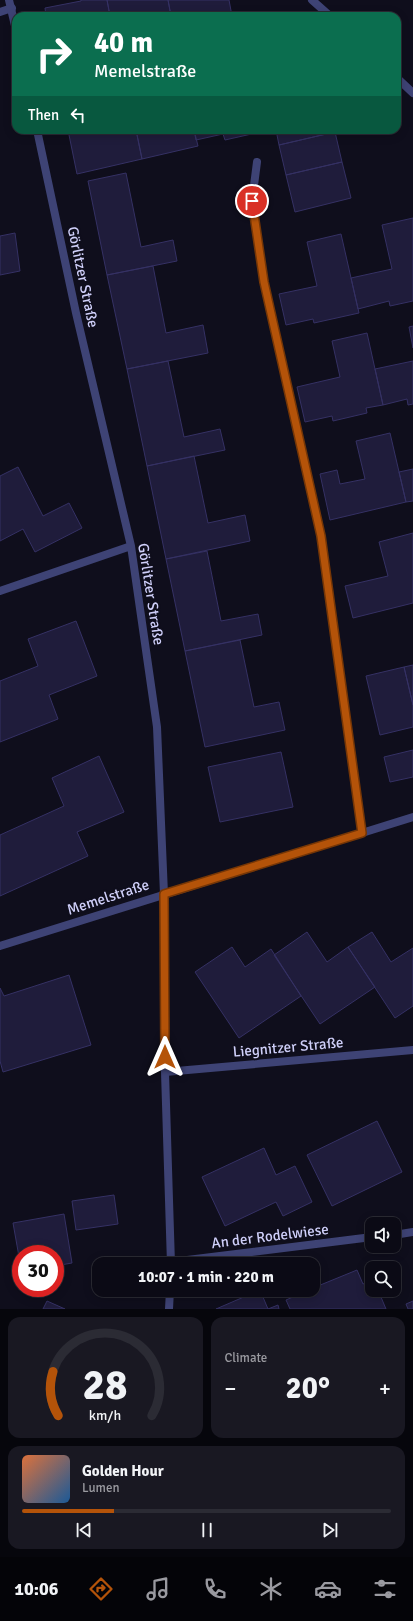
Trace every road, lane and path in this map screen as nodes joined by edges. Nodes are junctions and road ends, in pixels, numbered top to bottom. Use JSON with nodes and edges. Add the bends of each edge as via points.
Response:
{"nodes":[{"id":1,"x":9,"y":0,"type":"edge"},
{"id":2,"x":312,"y":0,"type":"edge"},
{"id":3,"x":12,"y":8,"type":"junction"},
{"id":4,"x":0,"y":12,"type":"edge"},
{"id":5,"x":13,"y":12,"type":"edge"},
{"id":6,"x":326,"y":12,"type":"edge"},
{"id":7,"x":401,"y":82,"type":"edge"},
{"id":8,"x":413,"y":93,"type":"edge"},
{"id":9,"x":38,"y":134,"type":"edge"},
{"id":10,"x":258,"y":162,"type":"dead end"},
{"id":11,"x":130,"y":546,"type":"junction"},
{"id":12,"x":0,"y":591,"type":"edge"},
{"id":13,"x":413,"y":817,"type":"edge"},
{"id":14,"x":362,"y":833,"type":"junction"},
{"id":15,"x":164,"y":894,"type":"junction"},
{"id":16,"x":0,"y":946,"type":"edge"},
{"id":17,"x":413,"y":1050,"type":"edge"},
{"id":18,"x":165,"y":1072,"type":"junction"},
{"id":19,"x":365,"y":1238,"type":"edge"},
{"id":20,"x":171,"y":1257,"type":"edge"},
{"id":21,"x":217,"y":1257,"type":"edge"},
{"id":22,"x":170,"y":1297,"type":"edge"},
{"id":23,"x":169,"y":1309,"type":"edge"}],
"edges":[{"from":1,"to":3,"type":"street"},
{"from":2,"to":6,"type":"street"},
{"from":3,"to":4,"type":"street"},
{"from":3,"to":5,"type":"street"},
{"from":7,"to":8,"type":"street"},
{"from":9,"to":11,"type":"street","name":"Görlitzer Straße"},
{"from":10,"to":14,"type":"street","via":[[252,201],[262,267],[321,536]]},
{"from":11,"to":12,"type":"street"},
{"from":11,"to":15,"type":"street","name":"Görlitzer Straße","via":[[157,727]]},
{"from":13,"to":14,"type":"street","name":"Memelstraße"},
{"from":14,"to":15,"type":"street","name":"Memelstraße"},
{"from":15,"to":16,"type":"street","name":"Memelstraße"},
{"from":15,"to":18,"type":"street","name":"Görlitzer Straße"},
{"from":17,"to":18,"type":"street","name":"Liegnitzer Straße"},
{"from":18,"to":20,"type":"street","name":"An der Rodelwiese"},
{"from":19,"to":21,"type":"street","name":"An der Rodelwiese"},
{"from":22,"to":23,"type":"street"}]}
